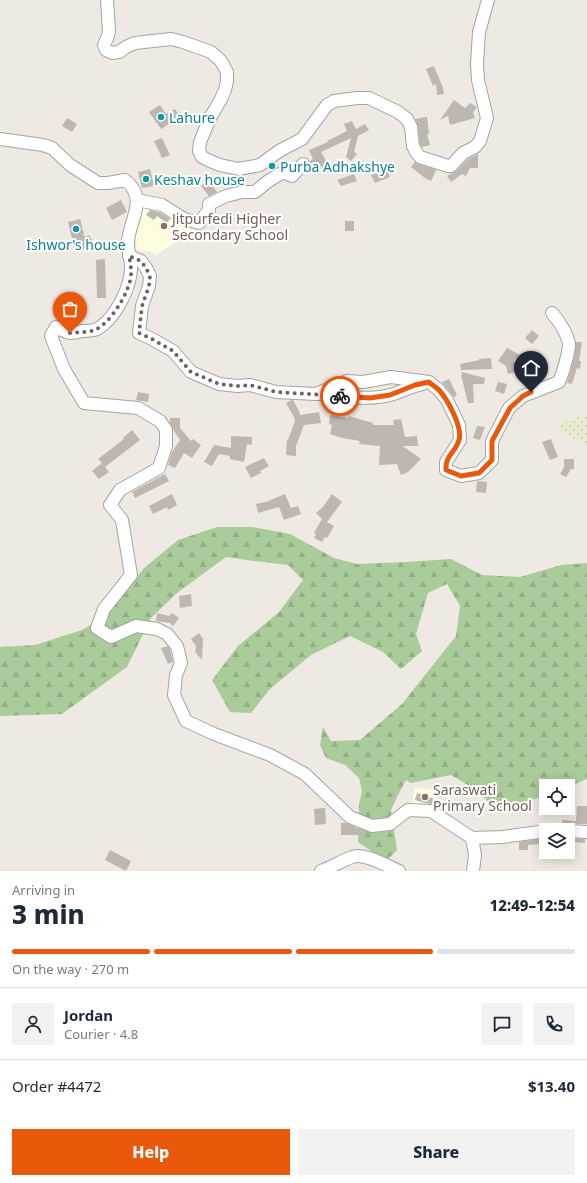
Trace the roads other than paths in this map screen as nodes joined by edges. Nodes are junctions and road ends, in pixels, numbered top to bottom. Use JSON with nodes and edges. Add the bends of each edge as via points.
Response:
{"nodes":[{"id":1,"x":107,"y":0,"type":"edge"},
{"id":2,"x":488,"y":0,"type":"edge"},
{"id":3,"x":0,"y":140,"type":"edge"},
{"id":4,"x":303,"y":164,"type":"dead end"},
{"id":5,"x":137,"y":200,"type":"junction"},
{"id":6,"x":129,"y":256,"type":"junction"},
{"id":7,"x":552,"y":313,"type":"dead end"},
{"id":8,"x":429,"y":382,"type":"junction"},
{"id":9,"x":316,"y":394,"type":"junction"},
{"id":10,"x":575,"y":831,"type":"edge"},
{"id":11,"x":539,"y":832,"type":"edge"},
{"id":12,"x":587,"y":832,"type":"edge"},
{"id":13,"x":472,"y":838,"type":"junction"},
{"id":14,"x":321,"y":871,"type":"edge"},
{"id":15,"x":398,"y":871,"type":"edge"},
{"id":16,"x":473,"y":871,"type":"edge"}],
"edges":[{"from":1,"to":2,"type":"street","via":[[109,31],[104,45],[106,50],[112,53],[119,52],[135,43],[171,39],[211,52],[221,61],[227,72],[225,90],[210,118],[199,151],[202,157],[210,161],[239,169],[260,165],[302,139],[327,105],[334,101],[357,98],[368,98],[403,115],[411,127],[413,146],[420,157],[451,166],[462,153],[475,147],[480,141],[487,118],[477,64],[480,32]]},
{"from":3,"to":5,"type":"street","via":[[52,148],[70,165],[98,183],[125,180],[135,190]]},
{"from":4,"to":5,"type":"street","via":[[292,176],[283,172],[255,192],[226,196],[208,204],[208,210],[198,222],[184,219],[162,205]]},
{"from":5,"to":6,"type":"street","via":[[136,214],[128,240]]},
{"from":6,"to":9,"type":"street","via":[[141,261],[150,276],[142,306],[139,333],[173,351],[191,372],[219,384],[250,385],[276,392]]},
{"from":6,"to":13,"type":"street","via":[[132,267],[130,281],[122,300],[107,322],[96,330],[70,333],[56,327],[50,336],[64,369],[84,403],[138,408],[160,421],[166,430],[166,446],[159,468],[120,490],[110,505],[122,520],[131,575],[104,609],[97,628],[111,637],[136,626],[157,629],[167,634],[177,646],[181,663],[176,675],[174,695],[186,721],[270,755],[304,774],[350,817],[372,826],[390,824],[408,810],[431,811]]},
{"from":7,"to":8,"type":"street","via":[[569,344],[559,382],[523,396],[510,408],[492,441],[492,460],[479,473],[461,476],[446,470],[446,462],[460,440],[459,425],[447,400]]},
{"from":8,"to":9,"type":"street","via":[[390,395],[370,398]]},
{"from":8,"to":9,"type":"street","via":[[392,377],[347,382]]},
{"from":10,"to":12,"type":"street"},
{"from":11,"to":13,"type":"street"},
{"from":13,"to":16,"type":"street","via":[[475,855]]},
{"from":14,"to":15,"type":"street","via":[[353,856],[363,855]]}]}
